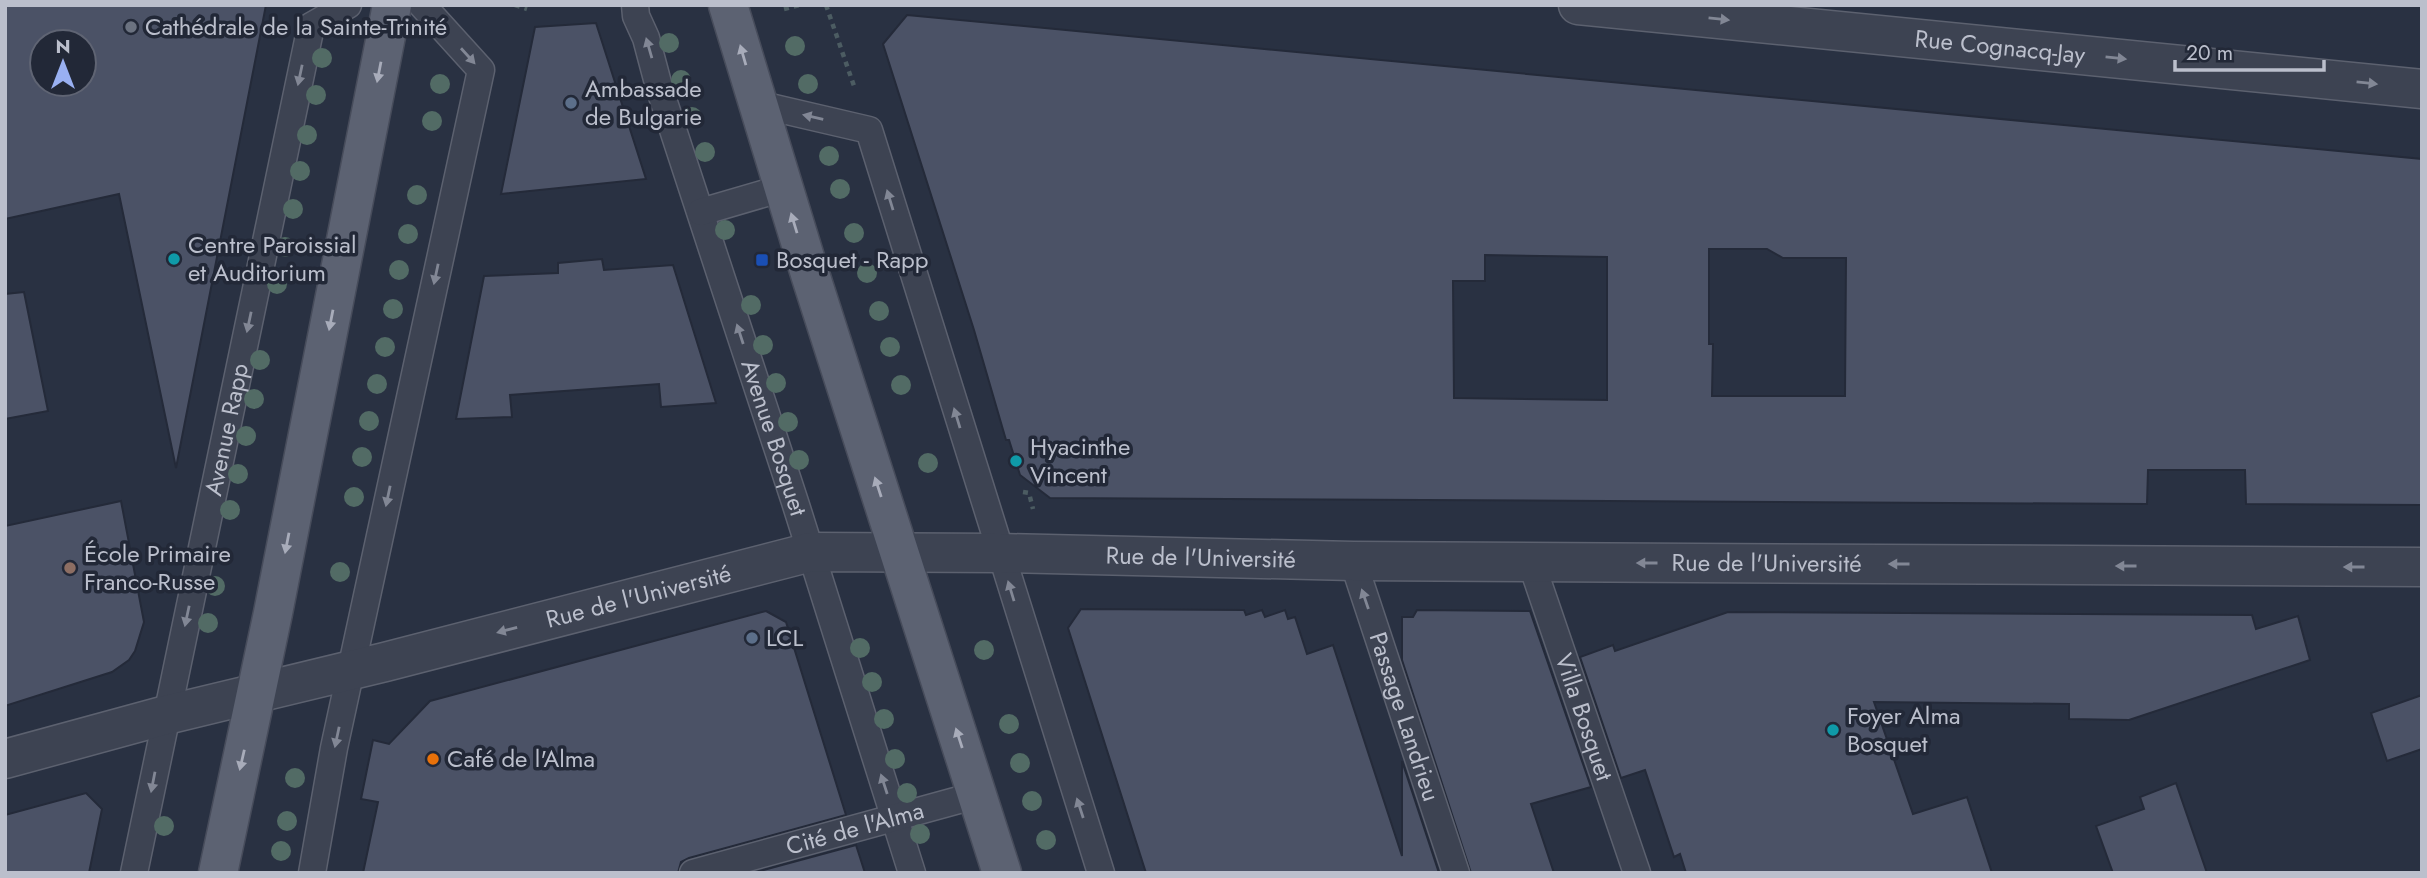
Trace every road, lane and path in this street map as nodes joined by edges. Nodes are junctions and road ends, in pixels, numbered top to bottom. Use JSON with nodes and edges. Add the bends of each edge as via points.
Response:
{"nodes":[{"id":1,"x":348,"y":5,"type":"edge"},
{"id":2,"x":392,"y":5,"type":"edge"},
{"id":3,"x":422,"y":5,"type":"edge"},
{"id":4,"x":514,"y":5,"type":"edge"},
{"id":5,"x":635,"y":5,"type":"edge"},
{"id":6,"x":728,"y":5,"type":"edge"},
{"id":7,"x":800,"y":5,"type":"edge"},
{"id":8,"x":826,"y":5,"type":"edge"},
{"id":9,"x":1578,"y":5,"type":"edge"},
{"id":10,"x":527,"y":9,"type":"dead end"},
{"id":11,"x":784,"y":9,"type":"dead end"},
{"id":12,"x":2422,"y":89,"type":"edge"},
{"id":13,"x":757,"y":104,"type":"junction"},
{"id":14,"x":869,"y":130,"type":"junction"},
{"id":15,"x":783,"y":188,"type":"junction"},
{"id":16,"x":701,"y":212,"type":"junction"},
{"id":17,"x":811,"y":552,"type":"junction"},
{"id":18,"x":899,"y":552,"type":"junction"},
{"id":19,"x":1000,"y":553,"type":"junction"},
{"id":20,"x":1353,"y":561,"type":"junction"},
{"id":21,"x":1531,"y":562,"type":"junction"},
{"id":22,"x":2422,"y":567,"type":"edge"},
{"id":23,"x":351,"y":670,"type":"junction"},
{"id":24,"x":257,"y":693,"type":"junction"},
{"id":25,"x":166,"y":715,"type":"junction"},
{"id":26,"x":5,"y":760,"type":"edge"},
{"id":27,"x":977,"y":795,"type":"junction"},
{"id":28,"x":895,"y":817,"type":"junction"},
{"id":29,"x":134,"y":873,"type":"edge"},
{"id":30,"x":218,"y":873,"type":"edge"},
{"id":31,"x":312,"y":873,"type":"edge"},
{"id":32,"x":693,"y":873,"type":"edge"},
{"id":33,"x":912,"y":873,"type":"edge"},
{"id":34,"x":1002,"y":873,"type":"edge"},
{"id":35,"x":1101,"y":873,"type":"edge"},
{"id":36,"x":1456,"y":873,"type":"edge"},
{"id":37,"x":1637,"y":873,"type":"edge"}],
"edges":[{"from":1,"to":25,"type":"lane","name":"Avenue Rapp","one_way":true,"via":[[311,26]]},
{"from":2,"to":24,"type":"main road","one_way":true},
{"from":3,"to":23,"type":"lane","one_way":true,"via":[[481,70]]},
{"from":4,"to":10,"type":"path"},
{"from":16,"to":5,"type":"lane","name":"Avenue Bosquet","one_way":true},
{"from":13,"to":6,"type":"main road","one_way":true},
{"from":7,"to":11,"type":"path"},
{"from":8,"to":14,"type":"path"},
{"from":9,"to":12,"type":"street","name":"Rue Cognacq-Jay","one_way":true},
{"from":14,"to":13,"type":"lane","one_way":true},
{"from":13,"to":15,"type":"main road"},
{"from":19,"to":14,"type":"lane","one_way":true},
{"from":15,"to":16,"type":"lane"},
{"from":18,"to":15,"type":"main road","one_way":true},
{"from":17,"to":16,"type":"lane","name":"Avenue Bosquet","one_way":true},
{"from":17,"to":18,"type":"street","name":"Rue de l'Université"},
{"from":17,"to":23,"type":"street","name":"Rue de l'Université","one_way":true},
{"from":28,"to":17,"type":"lane","name":"Avenue Bosquet","one_way":true},
{"from":18,"to":19,"type":"street","name":"Rue de l'Université"},
{"from":27,"to":18,"type":"main road","one_way":true},
{"from":19,"to":20,"type":"street","name":"Rue de l'Université"},
{"from":35,"to":19,"type":"lane","one_way":true},
{"from":20,"to":21,"type":"street","name":"Rue de l'Université"},
{"from":36,"to":20,"type":"lane","name":"Passage Landrieu","one_way":true},
{"from":22,"to":21,"type":"street","name":"Rue de l'Université","one_way":true},
{"from":21,"to":37,"type":"lane","name":"Villa Bosquet"},
{"from":23,"to":24,"type":"street","name":"Rue de l'Université"},
{"from":23,"to":31,"type":"lane","one_way":true},
{"from":24,"to":25,"type":"street","name":"Rue de l'Université"},
{"from":24,"to":30,"type":"main road","one_way":true},
{"from":25,"to":26,"type":"street","name":"Rue de l'Université"},
{"from":25,"to":29,"type":"lane","name":"Avenue Rapp","one_way":true},
{"from":27,"to":28,"type":"lane","name":"Cité de l'Alma"},
{"from":27,"to":34,"type":"main road"},
{"from":28,"to":32,"type":"lane","name":"Cité de l'Alma"},
{"from":28,"to":33,"type":"lane","name":"Avenue Bosquet"}]}
